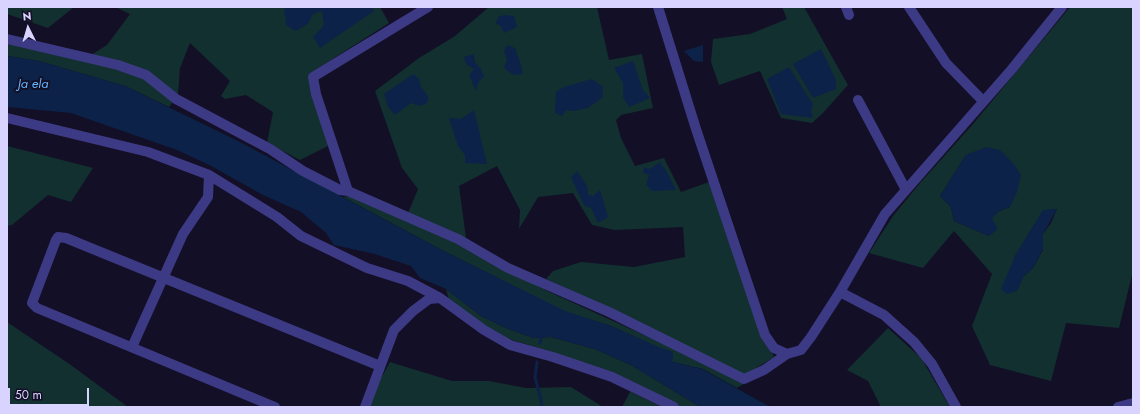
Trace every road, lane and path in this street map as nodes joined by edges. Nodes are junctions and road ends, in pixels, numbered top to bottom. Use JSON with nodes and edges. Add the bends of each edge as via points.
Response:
{"nodes":[{"id":1,"x":428,"y":7,"type":"edge"},
{"id":2,"x":658,"y":7,"type":"edge"},
{"id":3,"x":909,"y":7,"type":"edge"},
{"id":4,"x":1062,"y":7,"type":"edge"},
{"id":5,"x":7,"y":39,"type":"edge"},
{"id":6,"x":858,"y":100,"type":"dead end"},
{"id":7,"x":983,"y":100,"type":"junction"},
{"id":8,"x":7,"y":118,"type":"edge"},
{"id":9,"x":209,"y":175,"type":"junction"},
{"id":10,"x":906,"y":190,"type":"junction"},
{"id":11,"x":348,"y":191,"type":"junction"},
{"id":12,"x":162,"y":276,"type":"junction"},
{"id":13,"x":840,"y":292,"type":"junction"},
{"id":14,"x":440,"y":298,"type":"junction"},
{"id":15,"x":132,"y":347,"type":"junction"},
{"id":16,"x":787,"y":354,"type":"junction"},
{"id":17,"x":380,"y":366,"type":"junction"},
{"id":18,"x":1133,"y":403,"type":"edge"},
{"id":19,"x":275,"y":407,"type":"edge"},
{"id":20,"x":365,"y":407,"type":"edge"},
{"id":21,"x":674,"y":407,"type":"edge"},
{"id":22,"x":956,"y":407,"type":"edge"},
{"id":23,"x":1118,"y":407,"type":"edge"}],
"edges":[{"from":1,"to":11,"type":"street","via":[[312,77]]},
{"from":2,"to":16,"type":"street","via":[[765,335],[774,348]]},
{"from":3,"to":7,"type":"street","via":[[946,63]]},
{"from":4,"to":7,"type":"street","via":[[1012,69]]},
{"from":5,"to":11,"type":"street","via":[[118,65],[146,75],[176,100],[270,149],[340,190]]},
{"from":6,"to":10,"type":"street"},
{"from":7,"to":10,"type":"street"},
{"from":8,"to":9,"type":"street","via":[[148,152]]},
{"from":9,"to":12,"type":"street","via":[[208,197],[183,234]]},
{"from":9,"to":14,"type":"street","via":[[277,217],[301,236],[367,268],[408,281]]},
{"from":10,"to":13,"type":"street","via":[[885,214]]},
{"from":11,"to":16,"type":"street","via":[[458,239],[508,268],[609,312],[744,379],[764,370]]},
{"from":12,"to":15,"type":"street"},
{"from":12,"to":15,"type":"street","via":[[66,238],[58,237],[56,240],[32,303],[37,308]]},
{"from":12,"to":17,"type":"street"},
{"from":13,"to":16,"type":"street","via":[[800,350]]},
{"from":13,"to":22,"type":"street","via":[[884,315],[914,342],[932,364]]},
{"from":14,"to":17,"type":"street","via":[[428,299],[394,330]]},
{"from":14,"to":21,"type":"street","via":[[484,330],[510,345],[612,377]]},
{"from":15,"to":19,"type":"street"},
{"from":17,"to":20,"type":"street"},
{"from":18,"to":23,"type":"street"}]}
